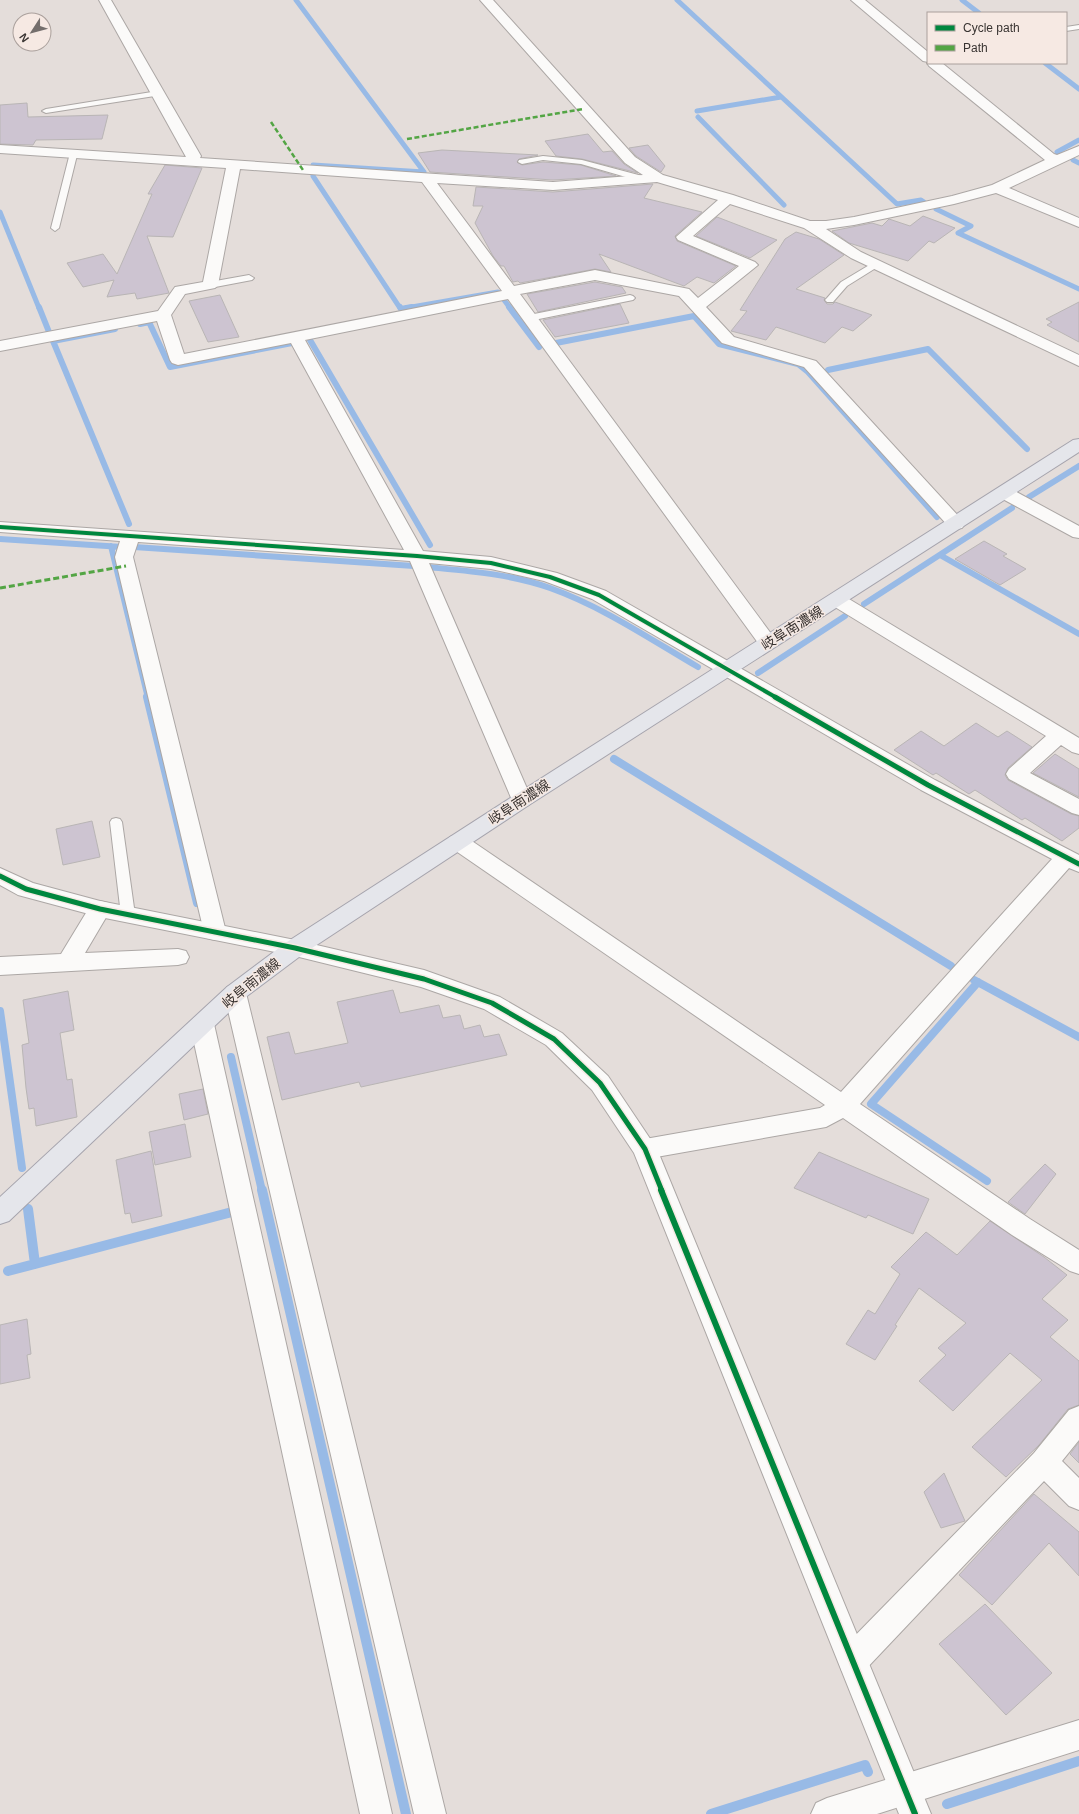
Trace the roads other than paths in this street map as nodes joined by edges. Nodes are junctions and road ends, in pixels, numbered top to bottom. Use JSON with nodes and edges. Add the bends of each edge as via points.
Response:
{"nodes":[{"id":1,"x":104,"y":0,"type":"edge"},
{"id":2,"x":486,"y":0,"type":"edge"},
{"id":3,"x":857,"y":0,"type":"edge"},
{"id":4,"x":1079,"y":27,"type":"edge"},
{"id":5,"x":1067,"y":29,"type":"edge"},
{"id":6,"x":927,"y":57,"type":"edge"},
{"id":7,"x":935,"y":64,"type":"edge"},
{"id":8,"x":158,"y":93,"type":"junction"},
{"id":9,"x":46,"y":111,"type":"dead end"},
{"id":10,"x":0,"y":149,"type":"edge"},
{"id":11,"x":1079,"y":150,"type":"edge"},
{"id":12,"x":73,"y":155,"type":"junction"},
{"id":13,"x":1057,"y":160,"type":"junction"},
{"id":14,"x":191,"y":162,"type":"junction"},
{"id":15,"x":522,"y":162,"type":"dead end"},
{"id":16,"x":234,"y":165,"type":"junction"},
{"id":17,"x":426,"y":177,"type":"junction"},
{"id":18,"x":658,"y":178,"type":"junction"},
{"id":19,"x":643,"y":179,"type":"junction"},
{"id":20,"x":997,"y":188,"type":"junction"},
{"id":21,"x":728,"y":198,"type":"junction"},
{"id":22,"x":1079,"y":223,"type":"edge"},
{"id":23,"x":809,"y":226,"type":"junction"},
{"id":24,"x":55,"y":228,"type":"dead end"},
{"id":25,"x":876,"y":264,"type":"junction"},
{"id":26,"x":249,"y":278,"type":"dead end"},
{"id":27,"x":210,"y":285,"type":"junction"},
{"id":28,"x":511,"y":293,"type":"junction"},
{"id":29,"x":630,"y":298,"type":"dead end"},
{"id":30,"x":830,"y":300,"type":"dead end"},
{"id":31,"x":697,"y":306,"type":"junction"},
{"id":32,"x":162,"y":315,"type":"junction"},
{"id":33,"x":529,"y":318,"type":"junction"},
{"id":34,"x":295,"y":336,"type":"junction"},
{"id":35,"x":0,"y":346,"type":"edge"},
{"id":36,"x":1079,"y":361,"type":"edge"},
{"id":37,"x":1079,"y":444,"type":"edge"},
{"id":38,"x":1005,"y":493,"type":"junction"},
{"id":39,"x":956,"y":524,"type":"junction"},
{"id":40,"x":0,"y":527,"type":"edge"},
{"id":41,"x":1079,"y":532,"type":"edge"},
{"id":42,"x":131,"y":536,"type":"junction"},
{"id":43,"x":417,"y":556,"type":"junction"},
{"id":44,"x":837,"y":600,"type":"junction"},
{"id":45,"x":768,"y":643,"type":"junction"},
{"id":46,"x":728,"y":668,"type":"junction"},
{"id":47,"x":1060,"y":735,"type":"junction"},
{"id":48,"x":1079,"y":746,"type":"edge"},
{"id":49,"x":522,"y":800,"type":"junction"},
{"id":50,"x":1079,"y":808,"type":"edge"},
{"id":51,"x":116,"y":822,"type":"dead end"},
{"id":52,"x":458,"y":842,"type":"junction"},
{"id":53,"x":1072,"y":861,"type":"edge"},
{"id":54,"x":0,"y":876,"type":"edge"},
{"id":55,"x":100,"y":909,"type":"junction"},
{"id":56,"x":128,"y":915,"type":"junction"},
{"id":57,"x":216,"y":932,"type":"junction"},
{"id":58,"x":294,"y":948,"type":"junction"},
{"id":59,"x":178,"y":957,"type":"dead end"},
{"id":60,"x":68,"y":962,"type":"junction"},
{"id":61,"x":0,"y":966,"type":"edge"},
{"id":62,"x":235,"y":993,"type":"junction"},
{"id":63,"x":202,"y":1024,"type":"junction"},
{"id":64,"x":843,"y":1106,"type":"junction"},
{"id":65,"x":645,"y":1149,"type":"junction"},
{"id":66,"x":0,"y":1212,"type":"edge"},
{"id":67,"x":1079,"y":1263,"type":"edge"},
{"id":68,"x":1079,"y":1419,"type":"edge"},
{"id":69,"x":1044,"y":1462,"type":"junction"},
{"id":70,"x":1079,"y":1496,"type":"edge"},
{"id":71,"x":853,"y":1660,"type":"junction"},
{"id":72,"x":1079,"y":1735,"type":"edge"},
{"id":73,"x":910,"y":1802,"type":"edge"},
{"id":74,"x":376,"y":1814,"type":"edge"},
{"id":75,"x":430,"y":1814,"type":"edge"},
{"id":76,"x":827,"y":1814,"type":"edge"}],
"edges":[{"from":1,"to":8,"type":"street"},
{"from":2,"to":18,"type":"street","via":[[630,160]]},
{"from":3,"to":6,"type":"street"},
{"from":4,"to":5,"type":"lane"},
{"from":7,"to":13,"type":"street","via":[[1049,157]]},
{"from":8,"to":9,"type":"lane"},
{"from":8,"to":14,"type":"street","via":[[194,156]]},
{"from":10,"to":12,"type":"street"},
{"from":11,"to":13,"type":"street"},
{"from":12,"to":14,"type":"street"},
{"from":12,"to":24,"type":"lane"},
{"from":13,"to":20,"type":"street"},
{"from":14,"to":16,"type":"street"},
{"from":15,"to":19,"type":"lane","via":[[543,158],[582,162]]},
{"from":16,"to":17,"type":"street"},
{"from":16,"to":27,"type":"street"},
{"from":17,"to":19,"type":"street","via":[[553,186]]},
{"from":17,"to":28,"type":"street"},
{"from":18,"to":19,"type":"street"},
{"from":18,"to":21,"type":"street"},
{"from":20,"to":22,"type":"street"},
{"from":20,"to":23,"type":"street","via":[[954,200],[854,221]]},
{"from":21,"to":23,"type":"street"},
{"from":21,"to":31,"type":"street","via":[[683,236],[750,265]]},
{"from":23,"to":25,"type":"street","via":[[856,255]]},
{"from":25,"to":30,"type":"lane","via":[[844,284]]},
{"from":25,"to":36,"type":"street"},
{"from":26,"to":27,"type":"lane"},
{"from":27,"to":32,"type":"street","via":[[180,290]]},
{"from":28,"to":31,"type":"street","via":[[595,275],[684,292]]},
{"from":28,"to":33,"type":"street"},
{"from":28,"to":34,"type":"street"},
{"from":29,"to":33,"type":"lane"},
{"from":31,"to":39,"type":"street","via":[[728,340],[810,364]]},
{"from":32,"to":34,"type":"street","via":[[178,360]]},
{"from":32,"to":35,"type":"street"},
{"from":33,"to":45,"type":"street"},
{"from":34,"to":43,"type":"street"},
{"from":37,"to":38,"type":"main road","name":"岐阜南濃線"},
{"from":38,"to":39,"type":"main road","name":"岐阜南濃線"},
{"from":38,"to":41,"type":"street"},
{"from":39,"to":44,"type":"main road","name":"岐阜南濃線"},
{"from":40,"to":42,"type":"street"},
{"from":42,"to":43,"type":"street"},
{"from":42,"to":57,"type":"street","via":[[124,557]]},
{"from":43,"to":46,"type":"street","via":[[491,563],[550,577],[599,595]]},
{"from":43,"to":49,"type":"street"},
{"from":44,"to":45,"type":"main road","name":"岐阜南濃線"},
{"from":44,"to":47,"type":"street"},
{"from":45,"to":46,"type":"main road","name":"岐阜南濃線"},
{"from":46,"to":49,"type":"main road","name":"岐阜南濃線"},
{"from":46,"to":53,"type":"street","via":[[928,785]]},
{"from":47,"to":48,"type":"street"},
{"from":47,"to":50,"type":"street","via":[[1016,774]]},
{"from":49,"to":52,"type":"main road","name":"岐阜南濃線"},
{"from":51,"to":56,"type":"lane"},
{"from":52,"to":58,"type":"main road","name":"岐阜南濃線"},
{"from":52,"to":64,"type":"street"},
{"from":53,"to":64,"type":"street"},
{"from":54,"to":55,"type":"street","via":[[26,889]]},
{"from":55,"to":56,"type":"street"},
{"from":55,"to":60,"type":"street"},
{"from":56,"to":57,"type":"street"},
{"from":57,"to":58,"type":"street"},
{"from":58,"to":62,"type":"main road","name":"岐阜南濃線"},
{"from":58,"to":65,"type":"street","via":[[424,979],[499,1007],[554,1039],[600,1083]]},
{"from":59,"to":60,"type":"street"},
{"from":60,"to":61,"type":"street"},
{"from":62,"to":63,"type":"main road","name":"岐阜南濃線"},
{"from":62,"to":75,"type":"street"},
{"from":63,"to":66,"type":"main road","name":"岐阜南濃線"},
{"from":63,"to":74,"type":"street"},
{"from":64,"to":65,"type":"street","via":[[826,1117]]},
{"from":64,"to":67,"type":"street","via":[[1020,1227]]},
{"from":65,"to":71,"type":"street"},
{"from":68,"to":69,"type":"street"},
{"from":69,"to":70,"type":"street"},
{"from":69,"to":71,"type":"street"},
{"from":71,"to":73,"type":"street"},
{"from":72,"to":73,"type":"street"},
{"from":73,"to":76,"type":"street"}]}
